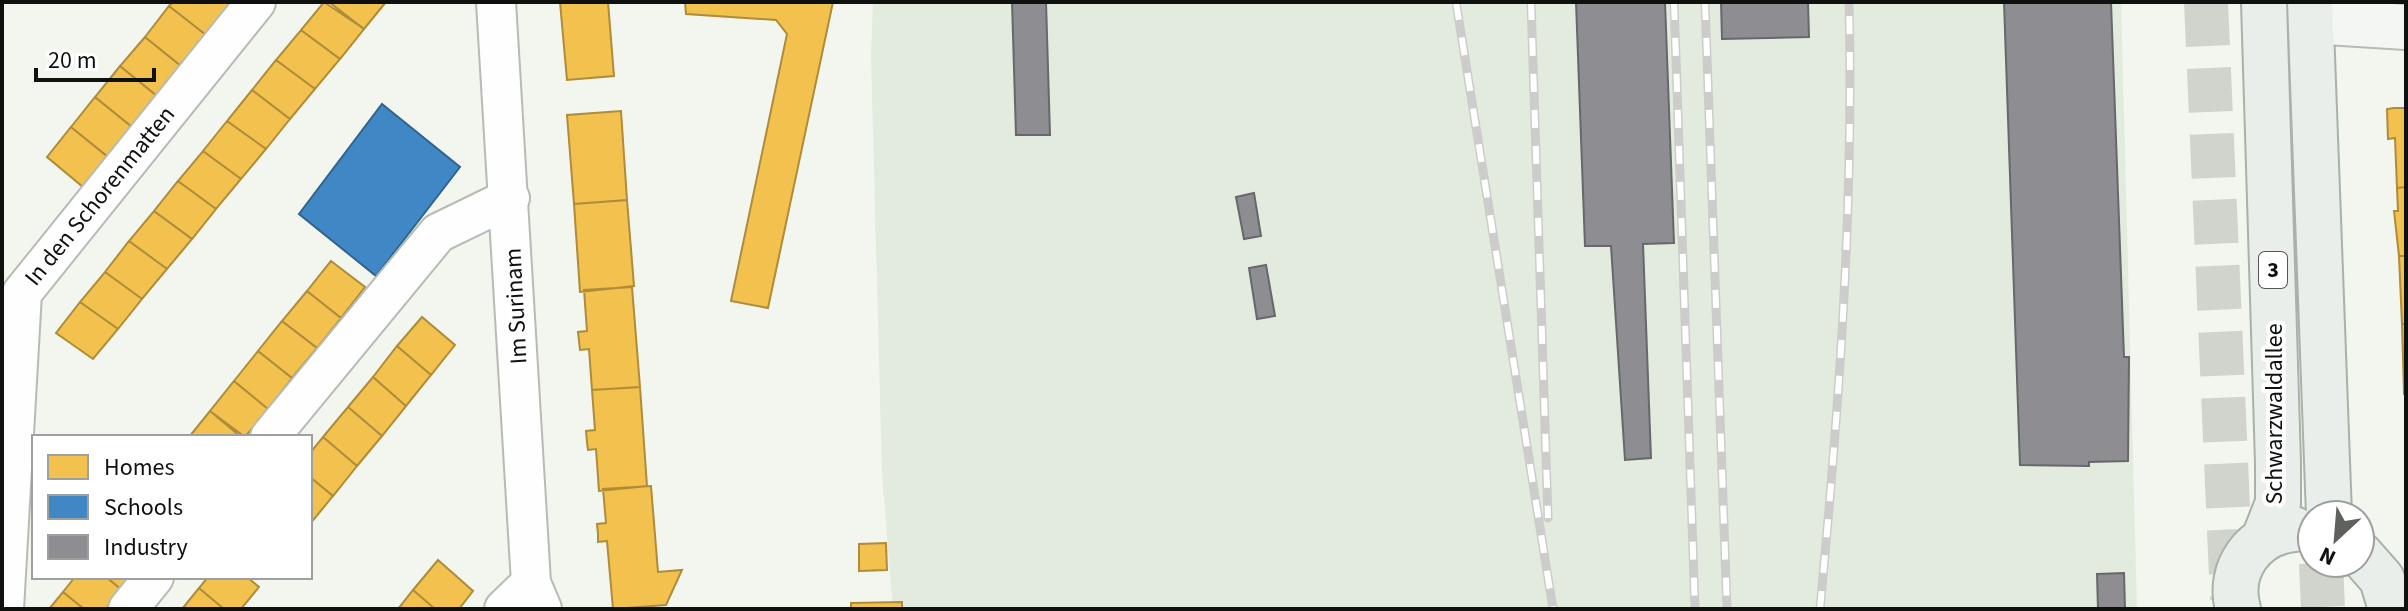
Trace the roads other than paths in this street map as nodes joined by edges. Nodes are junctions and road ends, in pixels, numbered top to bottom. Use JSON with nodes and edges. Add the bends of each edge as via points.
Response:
{"nodes":[{"id":1,"x":256,"y":2,"type":"edge"},
{"id":2,"x":496,"y":2,"type":"edge"},
{"id":3,"x":2264,"y":2,"type":"edge"},
{"id":4,"x":2311,"y":11,"type":"edge"},
{"id":5,"x":2406,"y":27,"type":"edge"},
{"id":6,"x":510,"y":198,"type":"junction"},
{"id":7,"x":272,"y":435,"type":"edge"},
{"id":8,"x":2328,"y":499,"type":"edge"},
{"id":9,"x":2296,"y":529,"type":"edge"},
{"id":10,"x":2265,"y":536,"type":"junction"},
{"id":11,"x":152,"y":579,"type":"edge"},
{"id":12,"x":536,"y":596,"type":"edge"},
{"id":13,"x":4,"y":609,"type":"edge"},
{"id":14,"x":128,"y":609,"type":"edge"},
{"id":15,"x":504,"y":609,"type":"edge"},
{"id":16,"x":2238,"y":609,"type":"edge"}],
"edges":[{"from":1,"to":13,"type":"street","name":"In den Schorenmatten","via":[[22,293]]},
{"from":2,"to":6,"type":"street","name":"Im Surinam"},
{"from":3,"to":10,"type":"main road","name":"Schwarzwaldallee","number":"3","via":[[2278,463],[2278,503]]},
{"from":4,"to":5,"type":"street"},
{"from":4,"to":8,"type":"main road","name":"Schwarzwaldallee","number":"3"},
{"from":6,"to":7,"type":"street","via":[[438,233]]},
{"from":6,"to":12,"type":"street","name":"Im Surinam"},
{"from":9,"to":10,"type":"main road"},
{"from":10,"to":16,"type":"main road","number":"3","via":[[2241,565]]},
{"from":11,"to":14,"type":"street"},
{"from":12,"to":15,"type":"street"}]}
